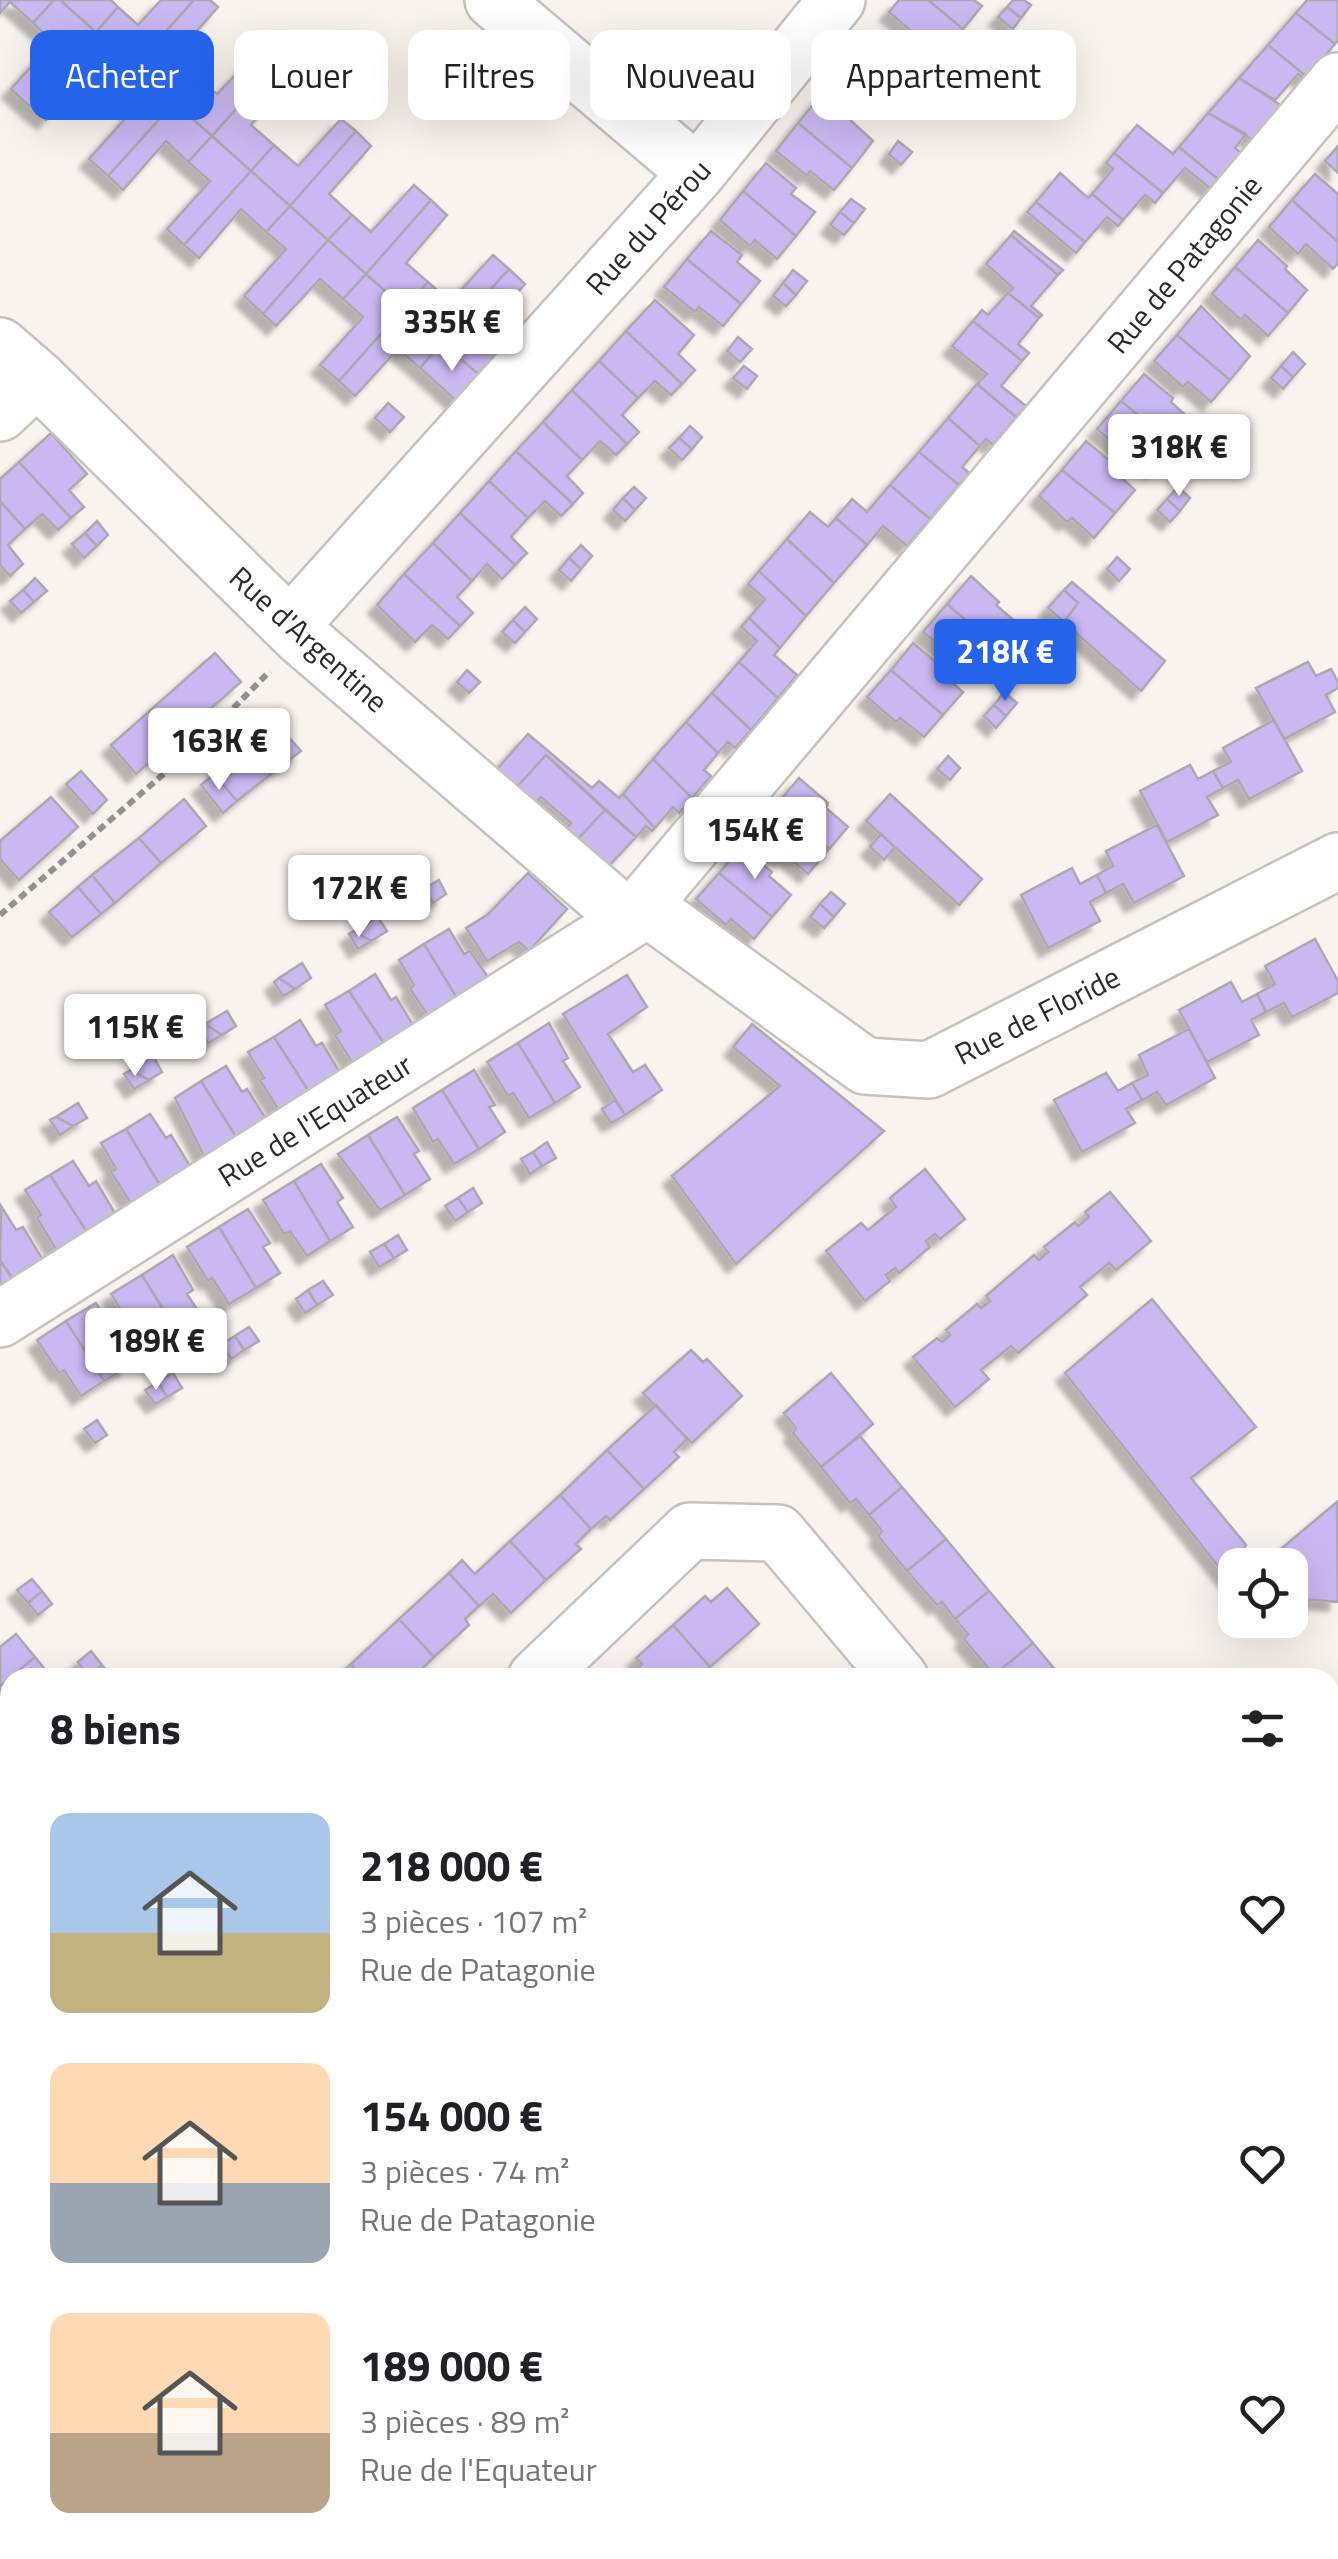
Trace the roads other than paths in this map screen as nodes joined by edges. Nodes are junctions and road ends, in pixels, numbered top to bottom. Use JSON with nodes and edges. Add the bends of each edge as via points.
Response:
{"nodes":[{"id":1,"x":493,"y":0,"type":"edge"},
{"id":2,"x":837,"y":0,"type":"edge"},
{"id":3,"x":1338,"y":81,"type":"edge"},
{"id":4,"x":697,"y":173,"type":"junction"},
{"id":5,"x":12,"y":379,"type":"edge"},
{"id":6,"x":296,"y":632,"type":"junction"},
{"id":7,"x":1338,"y":862,"type":"edge"},
{"id":8,"x":637,"y":913,"type":"junction"},
{"id":9,"x":0,"y":1319,"type":"edge"},
{"id":10,"x":546,"y":1668,"type":"edge"},
{"id":11,"x":892,"y":1668,"type":"edge"}],
"edges":[{"from":1,"to":4,"type":"street"},
{"from":2,"to":4,"type":"street","name":"Rue du Pérou"},
{"from":3,"to":8,"type":"street","name":"Rue de Patagonie"},
{"from":4,"to":6,"type":"street","name":"Rue du Pérou"},
{"from":5,"to":6,"type":"street","name":"Rue d'Argentine"},
{"from":6,"to":8,"type":"street","name":"Rue d'Argentine"},
{"from":7,"to":8,"type":"street","name":"Rue de Floride","via":[[929,1070],[866,1066]]},
{"from":8,"to":9,"type":"street","name":"Rue de l'Equateur"},
{"from":10,"to":11,"type":"street","via":[[690,1530],[778,1534]]}]}
